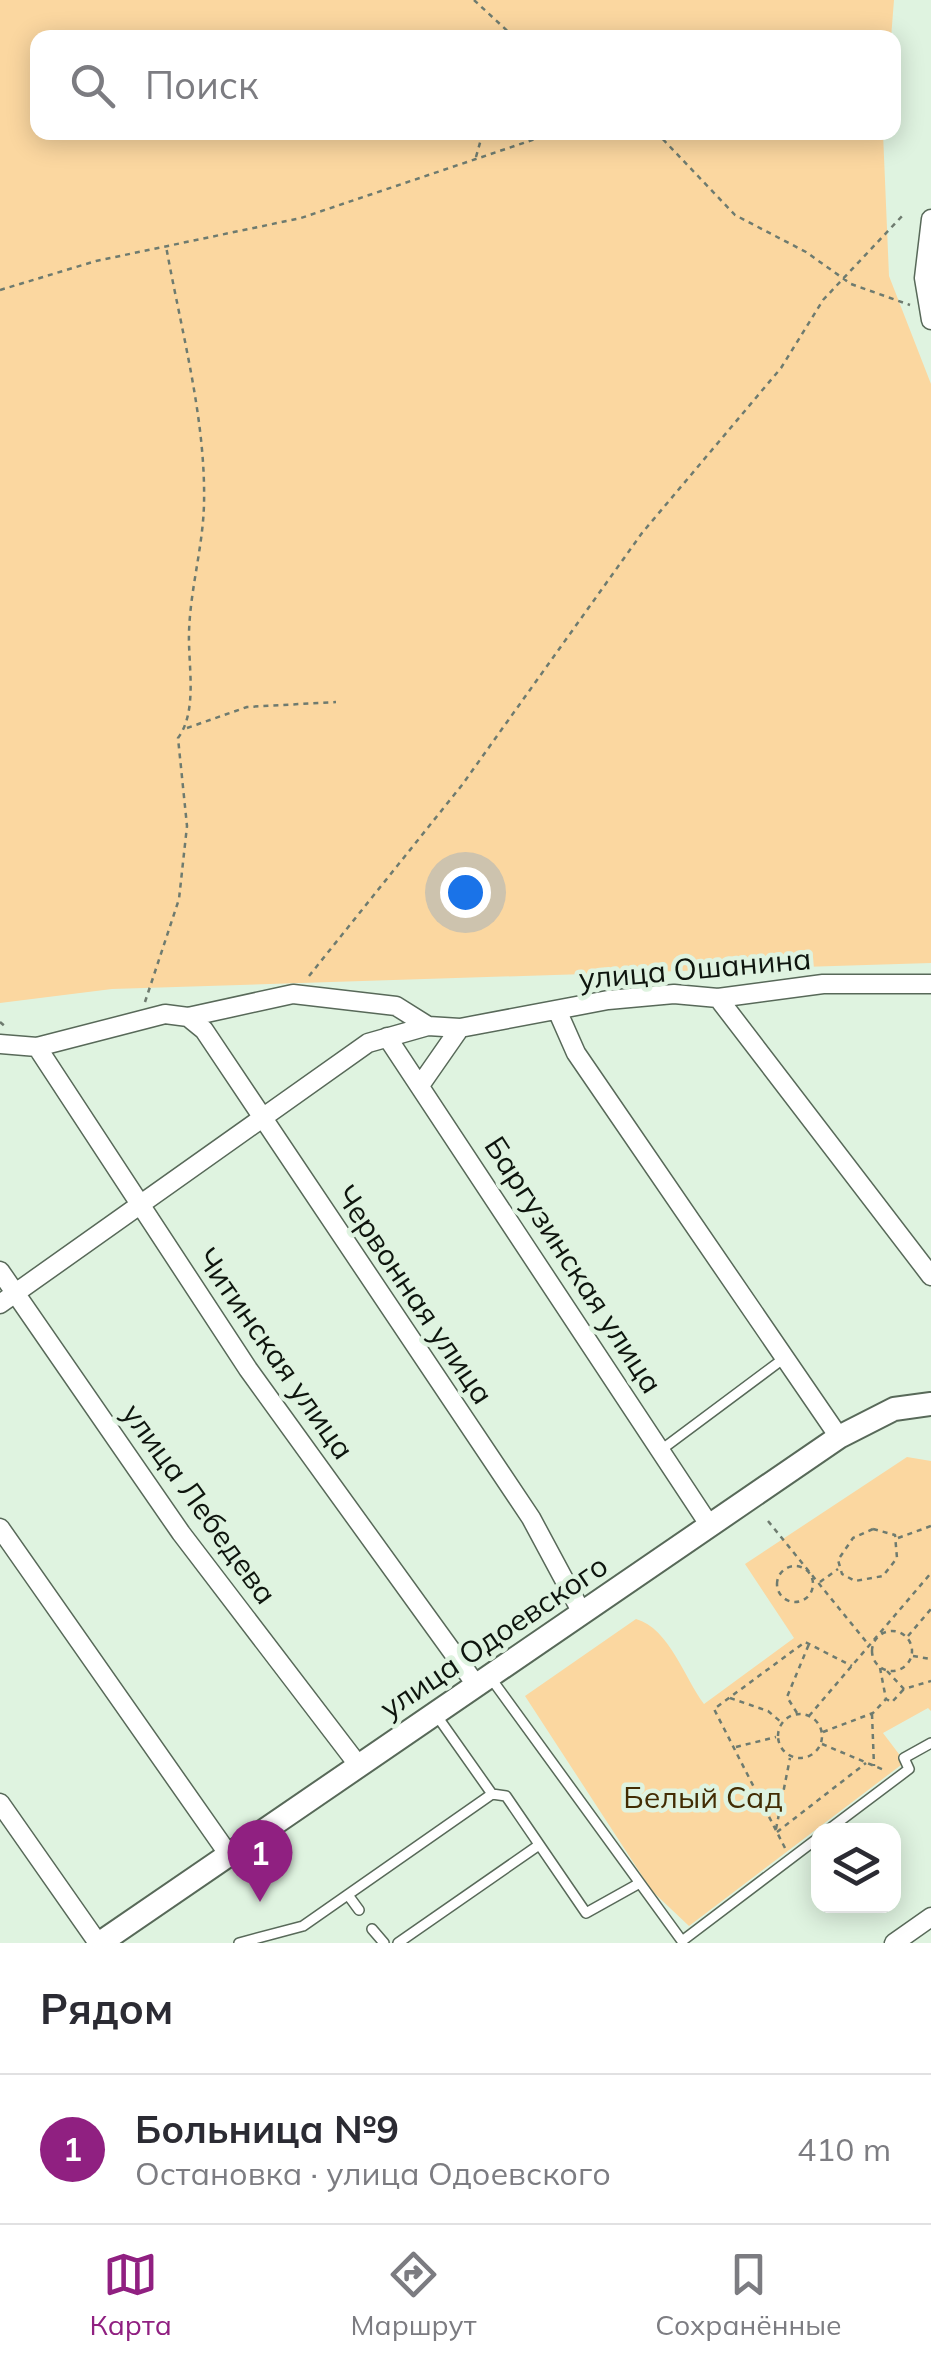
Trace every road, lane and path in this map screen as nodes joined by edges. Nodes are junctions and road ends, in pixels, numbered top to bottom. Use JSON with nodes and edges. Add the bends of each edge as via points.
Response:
{"nodes":[{"id":1,"x":474,"y":0,"type":"edge"},
{"id":2,"x":506,"y":30,"type":"edge"},
{"id":3,"x":482,"y":140,"type":"edge"},
{"id":4,"x":531,"y":140,"type":"edge"},
{"id":5,"x":664,"y":140,"type":"edge"},
{"id":6,"x":476,"y":158,"type":"junction"},
{"id":7,"x":904,"y":214,"type":"dead end"},
{"id":8,"x":931,"y":220,"type":"edge"},
{"id":9,"x":166,"y":246,"type":"junction"},
{"id":10,"x":841,"y":277,"type":"junction"},
{"id":11,"x":0,"y":290,"type":"edge"},
{"id":12,"x":926,"y":315,"type":"edge"},
{"id":13,"x":336,"y":702,"type":"dead end"},
{"id":14,"x":185,"y":728,"type":"junction"},
{"id":15,"x":931,"y":984,"type":"edge"},
{"id":16,"x":293,"y":994,"type":"junction"},
{"id":17,"x":718,"y":998,"type":"junction"},
{"id":18,"x":557,"y":1010,"type":"junction"},
{"id":19,"x":188,"y":1017,"type":"junction"},
{"id":20,"x":139,"y":1020,"type":"junction"},
{"id":21,"x":428,"y":1026,"type":"junction"},
{"id":22,"x":460,"y":1028,"type":"junction"},
{"id":23,"x":387,"y":1038,"type":"junction"},
{"id":24,"x":0,"y":1044,"type":"edge"},
{"id":25,"x":38,"y":1047,"type":"junction"},
{"id":26,"x":421,"y":1084,"type":"junction"},
{"id":27,"x":261,"y":1118,"type":"junction"},
{"id":28,"x":140,"y":1206,"type":"junction"},
{"id":29,"x":0,"y":1270,"type":"edge"},
{"id":30,"x":931,"y":1276,"type":"edge"},
{"id":31,"x":8,"y":1298,"type":"edge"},
{"id":32,"x":783,"y":1359,"type":"junction"},
{"id":33,"x":931,"y":1404,"type":"edge"},
{"id":34,"x":838,"y":1437,"type":"junction"},
{"id":35,"x":660,"y":1450,"type":"junction"},
{"id":36,"x":768,"y":1521,"type":"dead end"},
{"id":37,"x":710,"y":1526,"type":"junction"},
{"id":38,"x":931,"y":1526,"type":"edge"},
{"id":39,"x":0,"y":1528,"type":"edge"},
{"id":40,"x":897,"y":1538,"type":"junction"},
{"id":41,"x":840,"y":1569,"type":"junction"},
{"id":42,"x":810,"y":1572,"type":"junction"},
{"id":43,"x":931,"y":1573,"type":"edge"},
{"id":44,"x":819,"y":1583,"type":"junction"},
{"id":45,"x":931,"y":1609,"type":"edge"},
{"id":46,"x":582,"y":1613,"type":"junction"},
{"id":47,"x":877,"y":1637,"type":"junction"},
{"id":48,"x":907,"y":1637,"type":"junction"},
{"id":49,"x":809,"y":1644,"type":"junction"},
{"id":50,"x":870,"y":1646,"type":"junction"},
{"id":51,"x":912,"y":1656,"type":"junction"},
{"id":52,"x":931,"y":1660,"type":"edge"},
{"id":53,"x":852,"y":1666,"type":"junction"},
{"id":54,"x":880,"y":1667,"type":"junction"},
{"id":55,"x":886,"y":1670,"type":"junction"},
{"id":56,"x":885,"y":1680,"type":"junction"},
{"id":57,"x":894,"y":1680,"type":"junction"},
{"id":58,"x":483,"y":1681,"type":"junction"},
{"id":59,"x":931,"y":1681,"type":"edge"},
{"id":60,"x":904,"y":1690,"type":"junction"},
{"id":61,"x":730,"y":1698,"type":"junction"},
{"id":62,"x":886,"y":1699,"type":"junction"},
{"id":63,"x":436,"y":1713,"type":"junction"},
{"id":64,"x":873,"y":1713,"type":"junction"},
{"id":65,"x":798,"y":1714,"type":"junction"},
{"id":66,"x":809,"y":1716,"type":"junction"},
{"id":67,"x":782,"y":1724,"type":"junction"},
{"id":68,"x":821,"y":1733,"type":"junction"},
{"id":69,"x":778,"y":1737,"type":"junction"},
{"id":70,"x":931,"y":1743,"type":"edge"},
{"id":71,"x":820,"y":1744,"type":"junction"},
{"id":72,"x":734,"y":1748,"type":"junction"},
{"id":73,"x":790,"y":1757,"type":"junction"},
{"id":74,"x":866,"y":1762,"type":"junction"},
{"id":75,"x":360,"y":1766,"type":"junction"},
{"id":76,"x":874,"y":1766,"type":"junction"},
{"id":77,"x":899,"y":1776,"type":"junction"},
{"id":78,"x":492,"y":1794,"type":"junction"},
{"id":79,"x":0,"y":1803,"type":"edge"},
{"id":80,"x":837,"y":1823,"type":"edge"},
{"id":81,"x":776,"y":1831,"type":"junction"},
{"id":82,"x":811,"y":1843,"type":"edge"},
{"id":83,"x":539,"y":1845,"type":"junction"},
{"id":84,"x":230,"y":1855,"type":"junction"},
{"id":85,"x":790,"y":1859,"type":"junction"},
{"id":86,"x":638,"y":1884,"type":"junction"},
{"id":87,"x":348,"y":1894,"type":"junction"},
{"id":88,"x":359,"y":1910,"type":"dead end"},
{"id":89,"x":931,"y":1917,"type":"edge"},
{"id":90,"x":372,"y":1930,"type":"dead end"},
{"id":91,"x":681,"y":1942,"type":"edge"},
{"id":92,"x":99,"y":1943,"type":"edge"},
{"id":93,"x":239,"y":1943,"type":"edge"},
{"id":94,"x":384,"y":1943,"type":"edge"},
{"id":95,"x":398,"y":1943,"type":"edge"},
{"id":96,"x":894,"y":1943,"type":"edge"}],
"edges":[{"from":1,"to":2,"type":"path"},
{"from":3,"to":6,"type":"path"},
{"from":4,"to":6,"type":"path"},
{"from":5,"to":10,"type":"path","via":[[735,215]]},
{"from":6,"to":9,"type":"path","via":[[300,218]]},
{"from":7,"to":10,"type":"path"},
{"from":8,"to":12,"type":"street"},
{"from":9,"to":11,"type":"path"},
{"from":9,"to":14,"type":"path","via":[[200,444],[204,506],[190,589]]},
{"from":10,"to":12,"type":"path"},
{"from":10,"to":16,"type":"path","via":[[781,368],[642,533],[462,786]]},
{"from":13,"to":14,"type":"path","via":[[247,707]]},
{"from":14,"to":20,"type":"path","via":[[178,738],[187,826],[179,898]]},
{"from":15,"to":17,"type":"street","name":"улица Ошанина","via":[[823,984]]},
{"from":16,"to":19,"type":"street","name":"улица Ошанина"},
{"from":16,"to":21,"type":"street","name":"улица Ошанина","via":[[396,1006]]},
{"from":17,"to":18,"type":"street","name":"улица Ошанина","via":[[674,994]]},
{"from":17,"to":30,"type":"street"},
{"from":18,"to":22,"type":"street","name":"улица Ошанина"},
{"from":18,"to":32,"type":"street","via":[[576,1054]]},
{"from":19,"to":20,"type":"street","name":"улица Ошанина"},
{"from":19,"to":27,"type":"street","name":"Червонная улица","via":[[204,1030]]},
{"from":20,"to":25,"type":"street","name":"улица Ошанина"},
{"from":21,"to":22,"type":"street","name":"улица Ошанина"},
{"from":21,"to":23,"type":"street"},
{"from":22,"to":26,"type":"street"},
{"from":23,"to":26,"type":"street","name":"Баргузинская улица"},
{"from":23,"to":27,"type":"street","via":[[368,1044]]},
{"from":24,"to":25,"type":"street","name":"улица Ошанина"},
{"from":25,"to":28,"type":"street","name":"Читинская улица"},
{"from":26,"to":35,"type":"street","name":"Баргузинская улица"},
{"from":27,"to":28,"type":"street"},
{"from":27,"to":46,"type":"street","name":"Червонная улица","via":[[531,1518]]},
{"from":28,"to":31,"type":"street"},
{"from":28,"to":58,"type":"street","name":"Читинская улица","via":[[248,1369]]},
{"from":29,"to":31,"type":"street","name":"улица Лебедева"},
{"from":31,"to":75,"type":"street","name":"улица Лебедева"},
{"from":32,"to":34,"type":"street"},
{"from":32,"to":35,"type":"lane"},
{"from":33,"to":34,"type":"street","name":"улица Одоевского","via":[[894,1410]]},
{"from":34,"to":37,"type":"street","name":"улица Одоевского"},
{"from":35,"to":37,"type":"street","name":"Баргузинская улица"},
{"from":36,"to":42,"type":"path"},
{"from":37,"to":46,"type":"street","name":"улица Одоевского"},
{"from":38,"to":40,"type":"path"},
{"from":39,"to":84,"type":"street"},
{"from":40,"to":41,"type":"path","via":[[886,1529],[860,1534],[843,1551]]},
{"from":40,"to":41,"type":"path","via":[[897,1558],[883,1576],[855,1581]]},
{"from":41,"to":44,"type":"path"},
{"from":42,"to":42,"type":"path","via":[[788,1568],[780,1575],[779,1592],[794,1602],[805,1600],[812,1590]]},
{"from":42,"to":44,"type":"path"},
{"from":43,"to":47,"type":"path"},
{"from":44,"to":50,"type":"path"},
{"from":45,"to":48,"type":"path"},
{"from":46,"to":58,"type":"street","name":"улица Одоевского"},
{"from":47,"to":48,"type":"path"},
{"from":47,"to":50,"type":"path"},
{"from":47,"to":54,"type":"path","via":[[872,1650]]},
{"from":48,"to":51,"type":"path"},
{"from":49,"to":53,"type":"path"},
{"from":49,"to":61,"type":"path"},
{"from":49,"to":65,"type":"path","via":[[787,1697]]},
{"from":50,"to":53,"type":"path"},
{"from":51,"to":52,"type":"path"},
{"from":51,"to":55,"type":"path","via":[[905,1667]]},
{"from":53,"to":66,"type":"path"},
{"from":54,"to":55,"type":"path"},
{"from":54,"to":56,"type":"path"},
{"from":55,"to":57,"type":"path"},
{"from":56,"to":57,"type":"path"},
{"from":56,"to":62,"type":"path"},
{"from":57,"to":60,"type":"path"},
{"from":58,"to":63,"type":"street","name":"улица Одоевского"},
{"from":58,"to":86,"type":"lane"},
{"from":59,"to":60,"type":"path"},
{"from":60,"to":62,"type":"path","via":[[892,1702]]},
{"from":61,"to":67,"type":"path","via":[[768,1711]]},
{"from":61,"to":72,"type":"path","via":[[714,1710]]},
{"from":62,"to":64,"type":"path"},
{"from":63,"to":75,"type":"street","name":"улица Одоевского"},
{"from":63,"to":78,"type":"lane"},
{"from":64,"to":68,"type":"path"},
{"from":64,"to":76,"type":"path"},
{"from":65,"to":66,"type":"path"},
{"from":65,"to":67,"type":"path"},
{"from":66,"to":68,"type":"path"},
{"from":67,"to":69,"type":"path"},
{"from":68,"to":71,"type":"path"},
{"from":69,"to":72,"type":"path"},
{"from":69,"to":73,"type":"path"},
{"from":70,"to":77,"type":"lane","via":[[904,1758],[909,1769]]},
{"from":71,"to":73,"type":"path","via":[[805,1758]]},
{"from":71,"to":74,"type":"path"},
{"from":72,"to":81,"type":"path"},
{"from":73,"to":81,"type":"path"},
{"from":74,"to":76,"type":"path"},
{"from":74,"to":81,"type":"path"},
{"from":75,"to":84,"type":"street","name":"улица Одоевского"},
{"from":76,"to":77,"type":"path"},
{"from":77,"to":80,"type":"lane"},
{"from":78,"to":83,"type":"lane","via":[[506,1796]]},
{"from":78,"to":87,"type":"lane"},
{"from":79,"to":92,"type":"street"},
{"from":81,"to":85,"type":"path"},
{"from":82,"to":85,"type":"lane"},
{"from":83,"to":86,"type":"lane","via":[[586,1913]]},
{"from":83,"to":95,"type":"lane"},
{"from":84,"to":92,"type":"street","name":"улица Одоевского"},
{"from":85,"to":91,"type":"lane"},
{"from":86,"to":91,"type":"lane"},
{"from":87,"to":88,"type":"lane"},
{"from":87,"to":93,"type":"lane","via":[[303,1926]]},
{"from":89,"to":96,"type":"street"},
{"from":90,"to":94,"type":"lane"}]}
